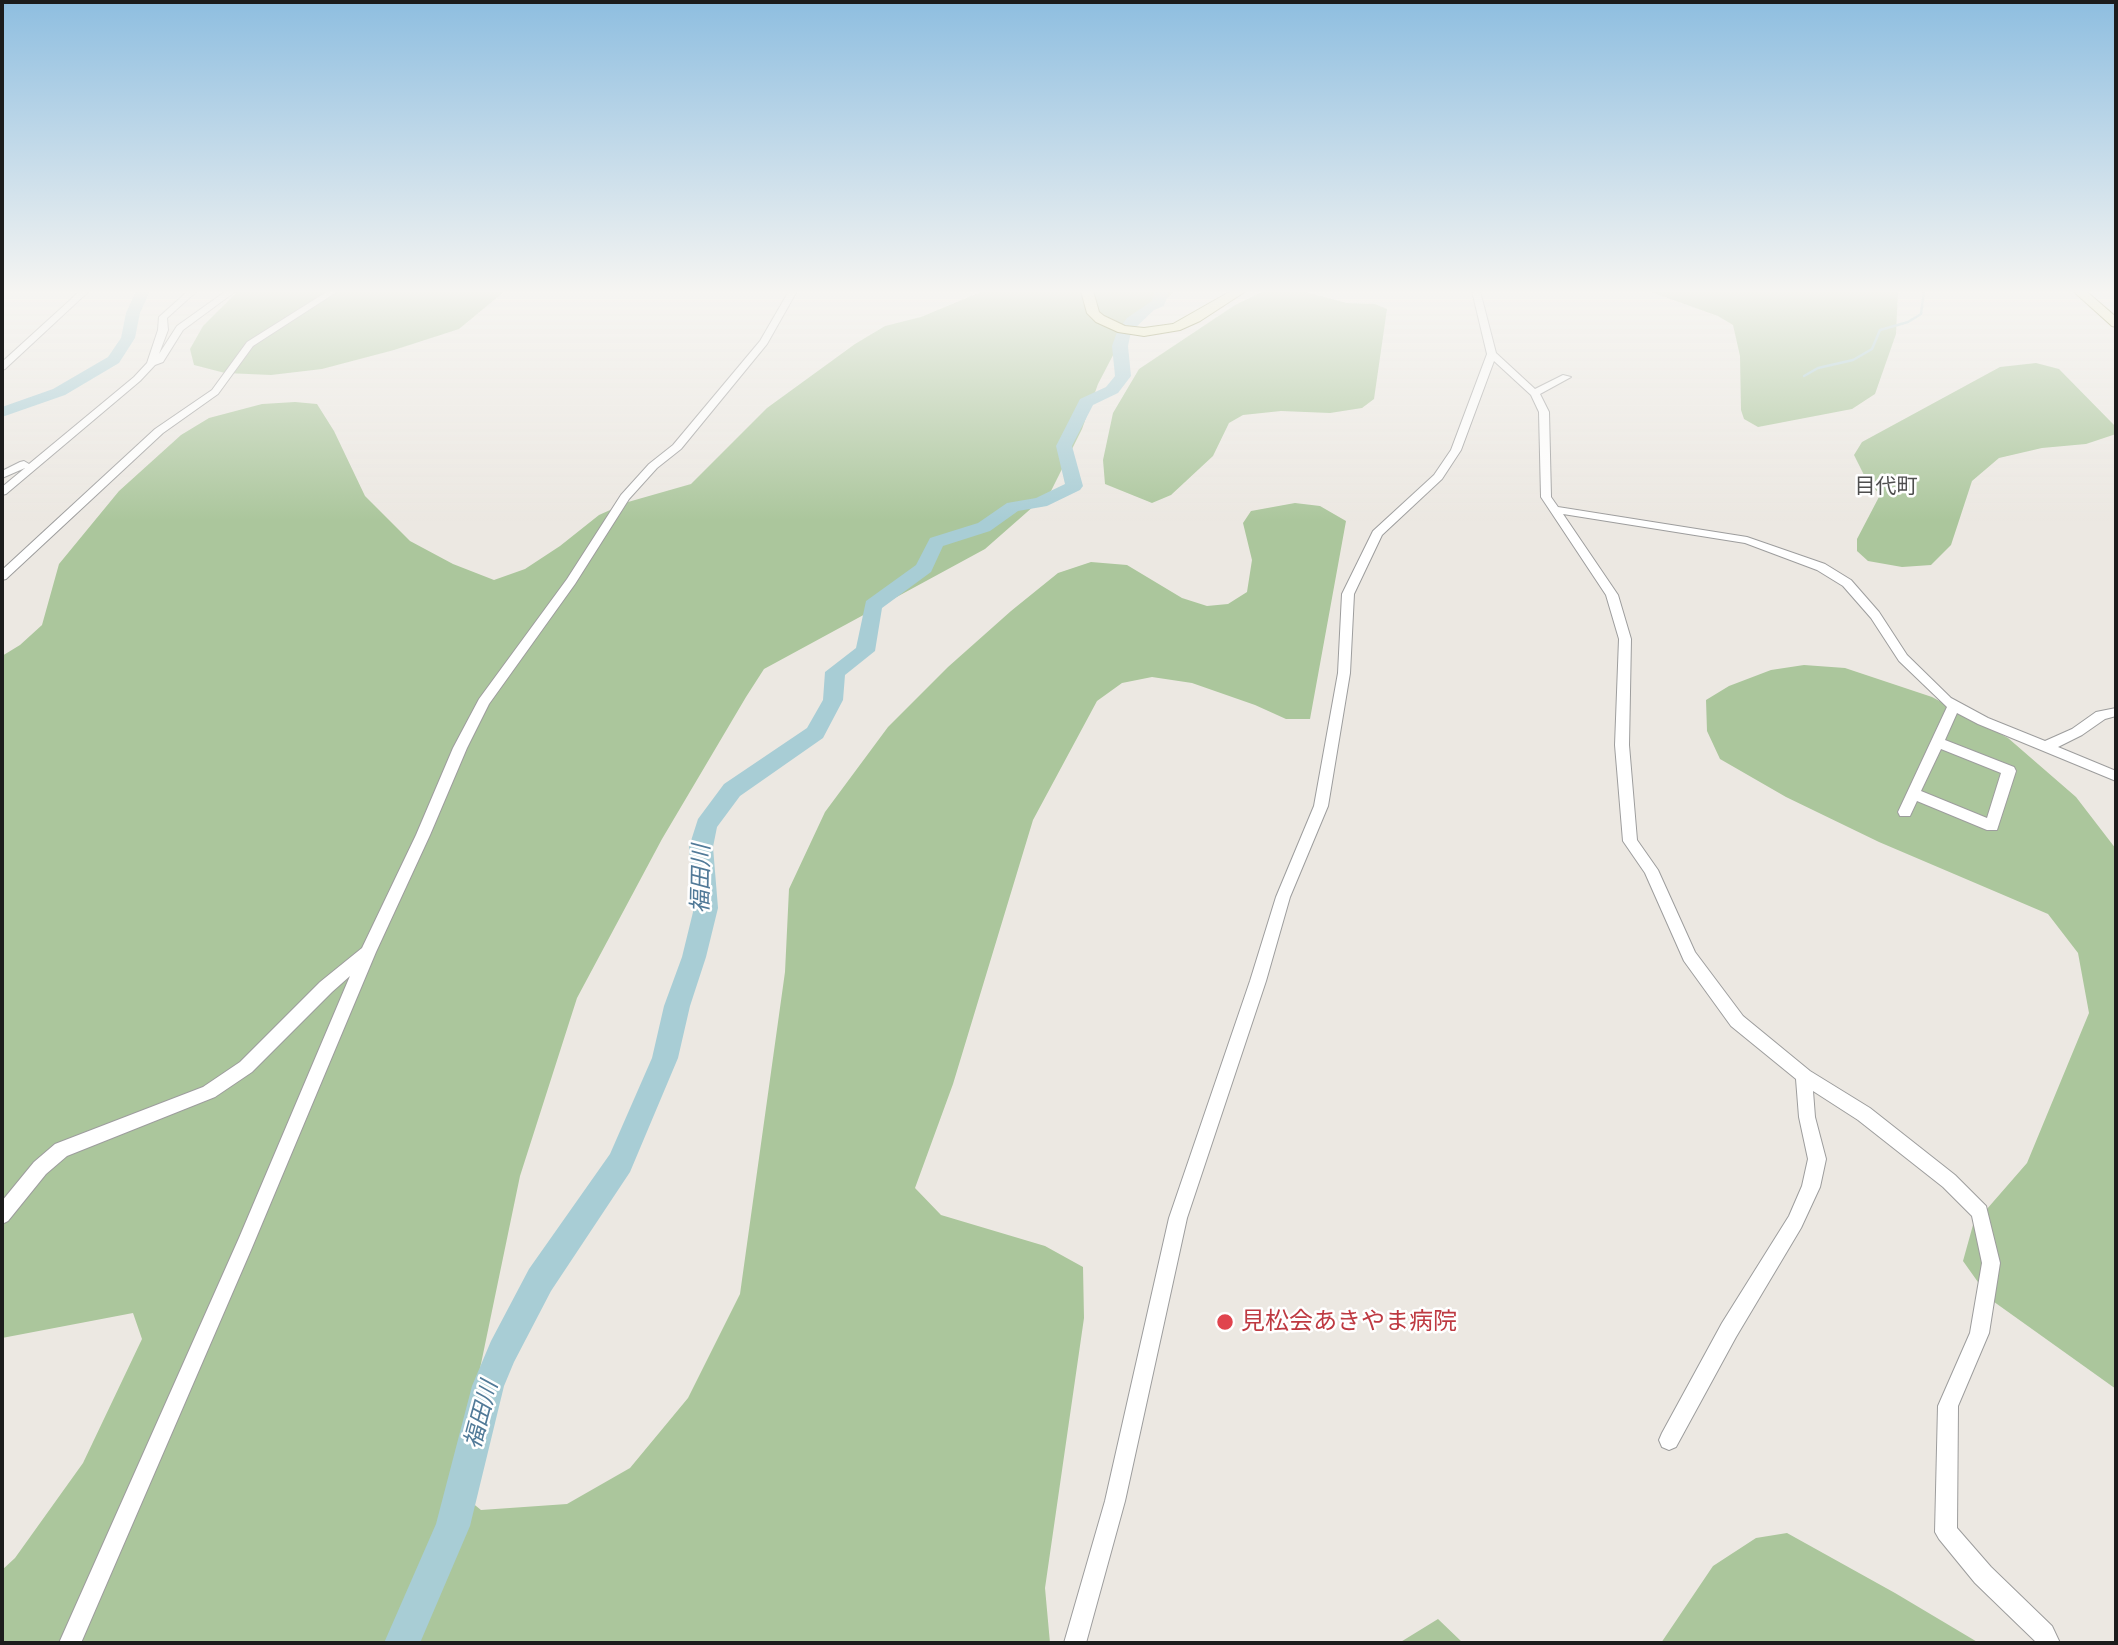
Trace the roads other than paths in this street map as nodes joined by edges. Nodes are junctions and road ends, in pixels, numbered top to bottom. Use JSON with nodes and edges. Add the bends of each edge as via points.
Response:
{"nodes":[{"id":1,"x":147,"y":368,"type":"edge"},
{"id":2,"x":233,"y":368,"type":"edge"},
{"id":3,"x":743,"y":368,"type":"edge"},
{"id":4,"x":1487,"y":368,"type":"edge"},
{"id":5,"x":1507,"y":368,"type":"edge"},
{"id":6,"x":1566,"y":377,"type":"dead end"},
{"id":7,"x":1534,"y":393,"type":"junction"},
{"id":8,"x":58,"y":443,"type":"junction"},
{"id":9,"x":2,"y":475,"type":"edge"},
{"id":10,"x":2,"y":492,"type":"edge"},
{"id":11,"x":1556,"y":510,"type":"junction"},
{"id":12,"x":2,"y":576,"type":"edge"},
{"id":13,"x":1954,"y":706,"type":"junction"},
{"id":14,"x":2116,"y":712,"type":"edge"},
{"id":15,"x":1937,"y":742,"type":"junction"},
{"id":16,"x":2047,"y":746,"type":"junction"},
{"id":17,"x":2116,"y":776,"type":"edge"},
{"id":18,"x":1914,"y":794,"type":"junction"},
{"id":19,"x":1905,"y":812,"type":"dead end"},
{"id":20,"x":369,"y":952,"type":"junction"},
{"id":21,"x":1804,"y":1076,"type":"junction"},
{"id":22,"x":2,"y":1215,"type":"edge"},
{"id":23,"x":1668,"y":1440,"type":"dead end"},
{"id":24,"x":70,"y":1643,"type":"edge"},
{"id":25,"x":1075,"y":1643,"type":"edge"},
{"id":26,"x":2049,"y":1643,"type":"edge"}],
"edges":[{"from":1,"to":8,"type":"street"},
{"from":2,"to":12,"type":"street","via":[[215,393],[159,431]]},
{"from":3,"to":20,"type":"street","via":[[677,447],[625,497],[484,702]]},
{"from":4,"to":25,"type":"street","via":[[1456,450],[1438,477],[1377,533],[1348,594],[1344,673],[1321,806],[1283,897],[1178,1218],[1115,1501]]},
{"from":5,"to":7,"type":"street"},
{"from":6,"to":7,"type":"street"},
{"from":7,"to":11,"type":"street","via":[[1544,412],[1546,497]]},
{"from":8,"to":9,"type":"street"},
{"from":8,"to":10,"type":"street"},
{"from":11,"to":13,"type":"street","via":[[1747,540],[1821,567],[1847,583],[1903,658]]},
{"from":11,"to":21,"type":"street","via":[[1612,595],[1625,639],[1622,745],[1630,841],[1651,870],[1689,956],[1737,1021]]},
{"from":13,"to":15,"type":"street"},
{"from":13,"to":16,"type":"street"},
{"from":14,"to":16,"type":"street","via":[[2101,715]]},
{"from":15,"to":18,"type":"street"},
{"from":15,"to":18,"type":"street","via":[[2009,771],[1992,826]]},
{"from":16,"to":17,"type":"street"},
{"from":18,"to":19,"type":"street"},
{"from":20,"to":22,"type":"street","via":[[326,987],[246,1067],[209,1092],[61,1150]]},
{"from":20,"to":24,"type":"street"},
{"from":21,"to":23,"type":"street","via":[[1817,1159],[1811,1187]]},
{"from":21,"to":26,"type":"street","via":[[1864,1114],[1949,1181],[1980,1212],[1991,1263],[1979,1333],[1948,1406],[1946,1532]]}]}
